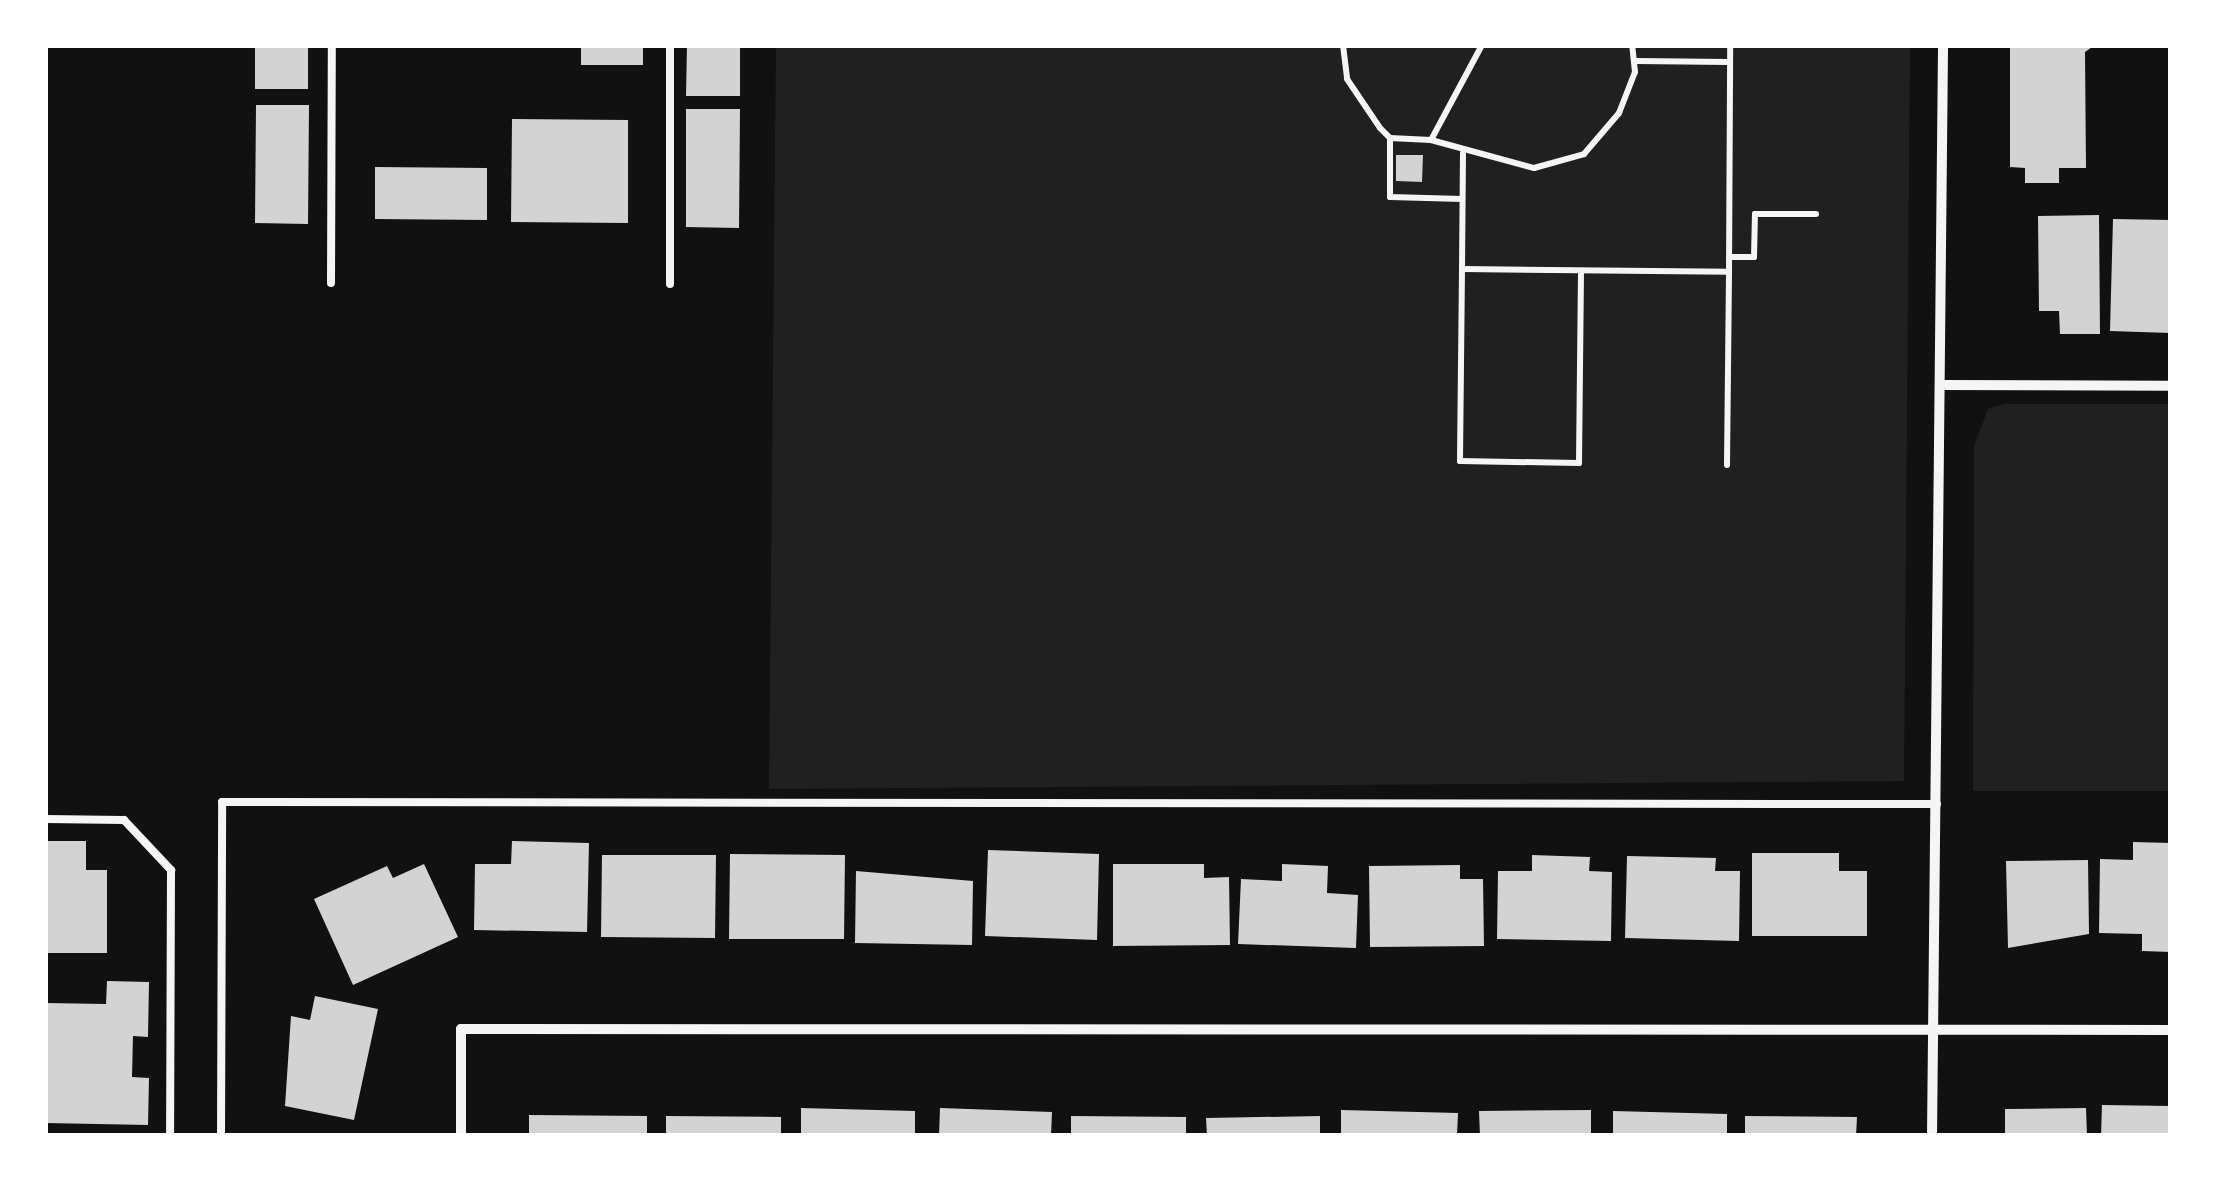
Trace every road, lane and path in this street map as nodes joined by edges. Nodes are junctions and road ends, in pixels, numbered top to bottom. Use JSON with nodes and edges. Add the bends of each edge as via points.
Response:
{"nodes":[{"id":1,"x":332,"y":45,"type":"edge"},
{"id":2,"x":670,"y":45,"type":"edge"},
{"id":3,"x":1343,"y":45,"type":"edge"},
{"id":4,"x":1482,"y":45,"type":"edge"},
{"id":5,"x":1632,"y":45,"type":"edge"},
{"id":6,"x":1730,"y":45,"type":"edge"},
{"id":7,"x":1943,"y":45,"type":"edge"},
{"id":8,"x":1636,"y":62,"type":"junction"},
{"id":9,"x":1730,"y":62,"type":"junction"},
{"id":10,"x":1390,"y":138,"type":"junction"},
{"id":11,"x":1431,"y":140,"type":"junction"},
{"id":12,"x":1462,"y":154,"type":"junction"},
{"id":13,"x":1462,"y":199,"type":"junction"},
{"id":14,"x":1816,"y":214,"type":"dead end"},
{"id":15,"x":1728,"y":257,"type":"junction"},
{"id":16,"x":1462,"y":269,"type":"junction"},
{"id":17,"x":1581,"y":270,"type":"junction"},
{"id":18,"x":1728,"y":272,"type":"junction"},
{"id":19,"x":332,"y":283,"type":"dead end"},
{"id":20,"x":670,"y":284,"type":"dead end"},
{"id":21,"x":1940,"y":384,"type":"junction"},
{"id":22,"x":2171,"y":386,"type":"edge"},
{"id":23,"x":1728,"y":466,"type":"dead end"},
{"id":24,"x":1937,"y":804,"type":"junction"},
{"id":25,"x":45,"y":819,"type":"edge"},
{"id":26,"x":1933,"y":1030,"type":"junction"},
{"id":27,"x":2171,"y":1030,"type":"edge"},
{"id":28,"x":170,"y":1136,"type":"edge"},
{"id":29,"x":221,"y":1136,"type":"edge"},
{"id":30,"x":461,"y":1136,"type":"edge"},
{"id":31,"x":1932,"y":1136,"type":"edge"}],
"edges":[{"from":1,"to":19,"type":"lane"},
{"from":2,"to":20,"type":"lane"},
{"from":3,"to":10,"type":"path","via":[[1357,102]]},
{"from":4,"to":11,"type":"path"},
{"from":5,"to":8,"type":"path"},
{"from":6,"to":9,"type":"path"},
{"from":7,"to":21,"type":"street"},
{"from":8,"to":9,"type":"path"},
{"from":8,"to":12,"type":"path","via":[[1620,113],[1584,154],[1534,168]]},
{"from":9,"to":15,"type":"path"},
{"from":10,"to":11,"type":"path"},
{"from":10,"to":13,"type":"path","via":[[1390,197]]},
{"from":11,"to":12,"type":"path"},
{"from":12,"to":13,"type":"path"},
{"from":13,"to":16,"type":"path"},
{"from":14,"to":15,"type":"path","via":[[1754,214],[1754,257]]},
{"from":15,"to":18,"type":"path"},
{"from":16,"to":17,"type":"path"},
{"from":16,"to":17,"type":"path","via":[[1460,461],[1579,463]]},
{"from":17,"to":18,"type":"path"},
{"from":18,"to":23,"type":"path"},
{"from":21,"to":22,"type":"street"},
{"from":21,"to":24,"type":"street"},
{"from":24,"to":26,"type":"street"},
{"from":24,"to":29,"type":"lane","via":[[222,802]]},
{"from":25,"to":28,"type":"lane","via":[[124,820],[171,870]]},
{"from":26,"to":27,"type":"street"},
{"from":26,"to":30,"type":"street","via":[[461,1029]]},
{"from":26,"to":31,"type":"street"}]}
